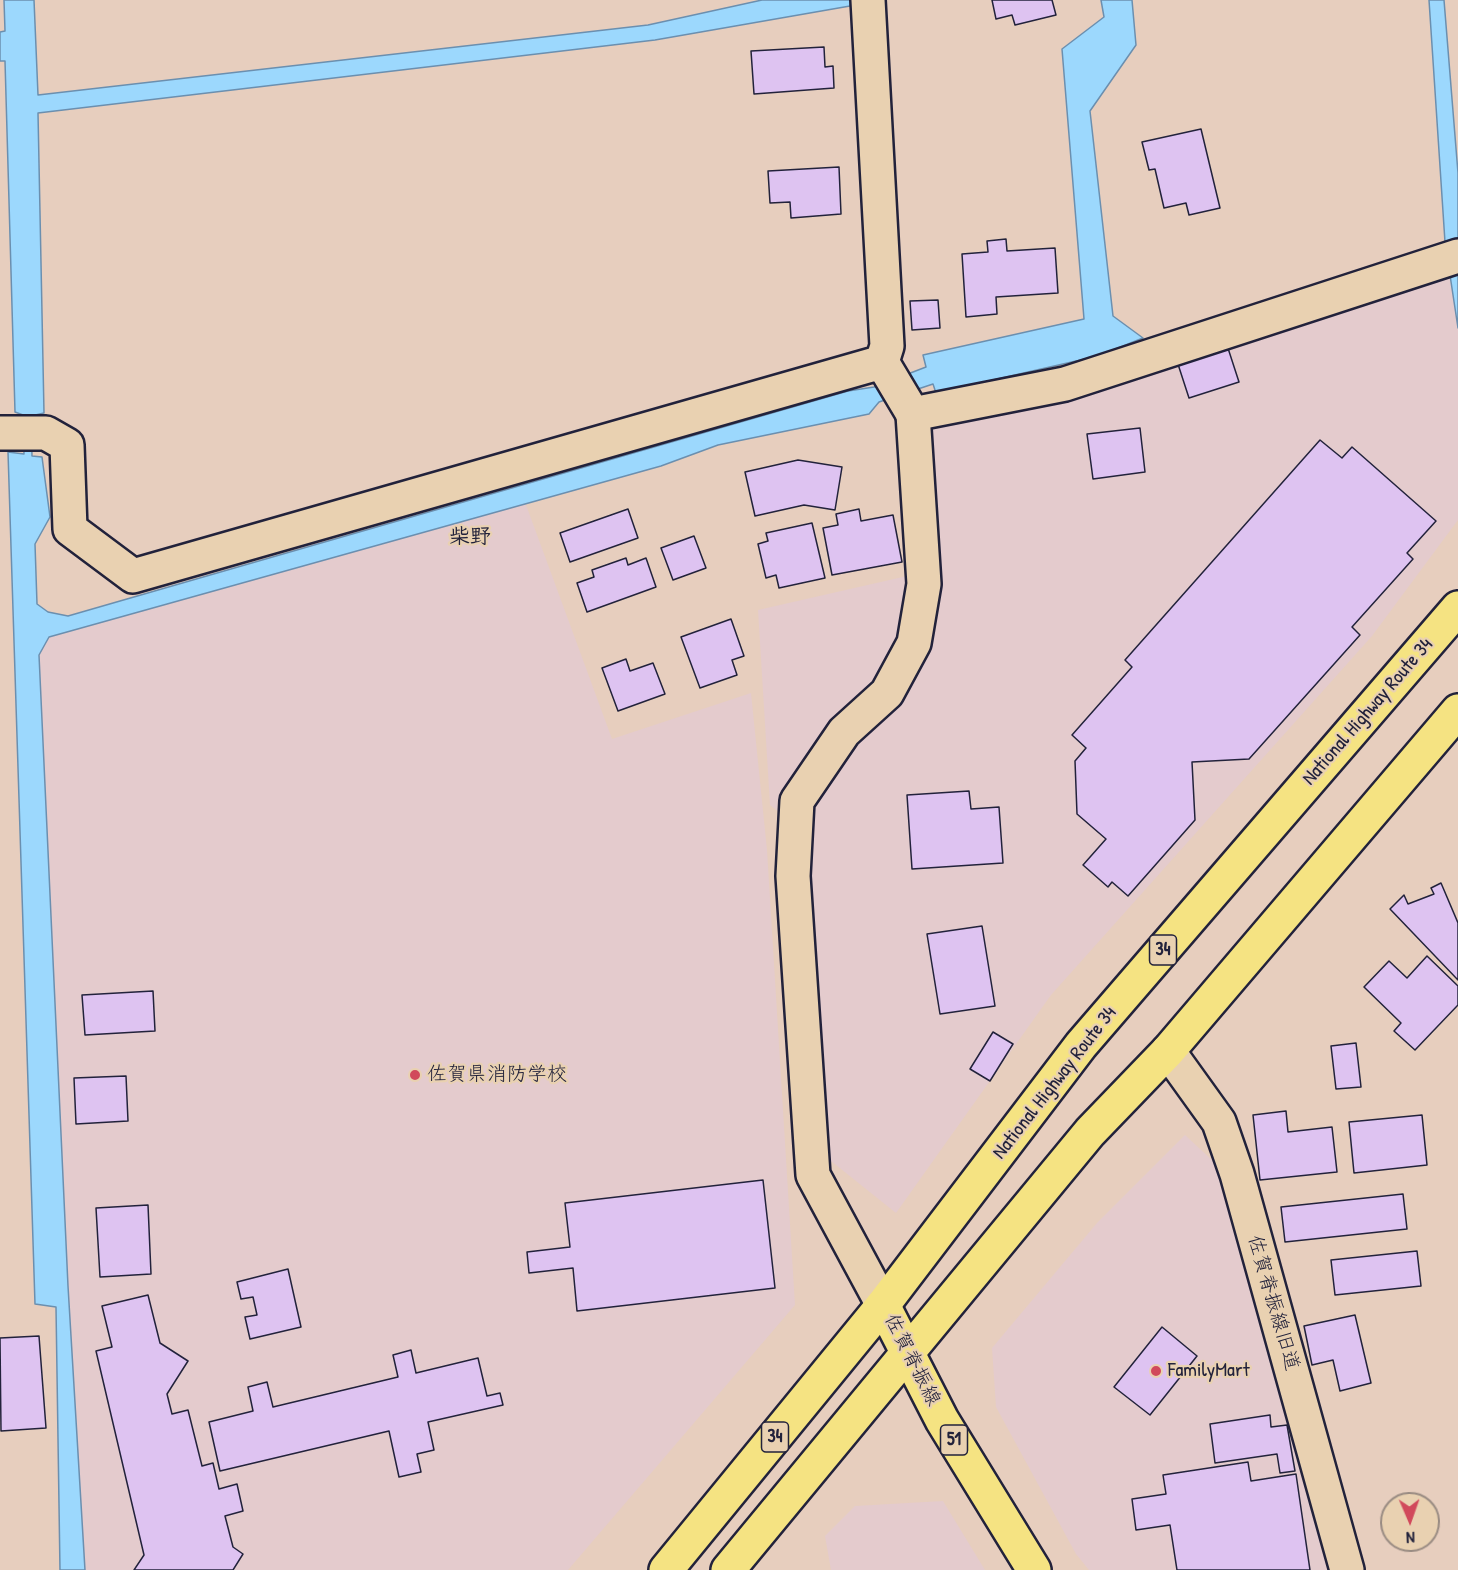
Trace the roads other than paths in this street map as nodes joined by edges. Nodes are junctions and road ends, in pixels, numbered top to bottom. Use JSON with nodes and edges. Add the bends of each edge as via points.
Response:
{"nodes":[{"id":1,"x":868,"y":0,"type":"edge"},
{"id":2,"x":1448,"y":259,"type":"edge"},
{"id":3,"x":898,"y":388,"type":"junction"},
{"id":4,"x":18,"y":433,"type":"edge"},
{"id":5,"x":1458,"y":608,"type":"edge"},
{"id":6,"x":1458,"y":711,"type":"edge"},
{"id":7,"x":1168,"y":1051,"type":"junction"},
{"id":8,"x":883,"y":1305,"type":"junction"},
{"id":9,"x":907,"y":1354,"type":"junction"},
{"id":10,"x":666,"y":1570,"type":"edge"},
{"id":11,"x":728,"y":1570,"type":"edge"},
{"id":12,"x":1034,"y":1570,"type":"edge"},
{"id":13,"x":1347,"y":1570,"type":"edge"}],
"edges":[{"from":1,"to":3,"type":"street","via":[[887,346]]},
{"from":2,"to":3,"type":"street","via":[[1065,384]]},
{"from":3,"to":4,"type":"street","via":[[133,576],[70,529],[67,445],[46,433]]},
{"from":3,"to":8,"type":"street","via":[[924,584],[914,642],[887,693],[844,732],[797,801],[793,876],[813,1175]]},
{"from":5,"to":8,"type":"main road","name":"National Highway Route 34","number":"34","via":[[1081,1045]]},
{"from":6,"to":7,"type":"main road","number":"34"},
{"from":7,"to":9,"type":"main road","number":"34","via":[[1090,1132]]},
{"from":7,"to":13,"type":"street","name":"佐賀脊振線旧道","via":[[1219,1122],[1237,1174]]},
{"from":8,"to":9,"type":"main road","name":"佐賀脊振線","number":"51"},
{"from":8,"to":10,"type":"main road","name":"National Highway Route 34","number":"34"},
{"from":9,"to":11,"type":"main road","number":"34"},
{"from":9,"to":12,"type":"main road","name":"佐賀脊振線","number":"51","via":[[942,1420]]}]}
